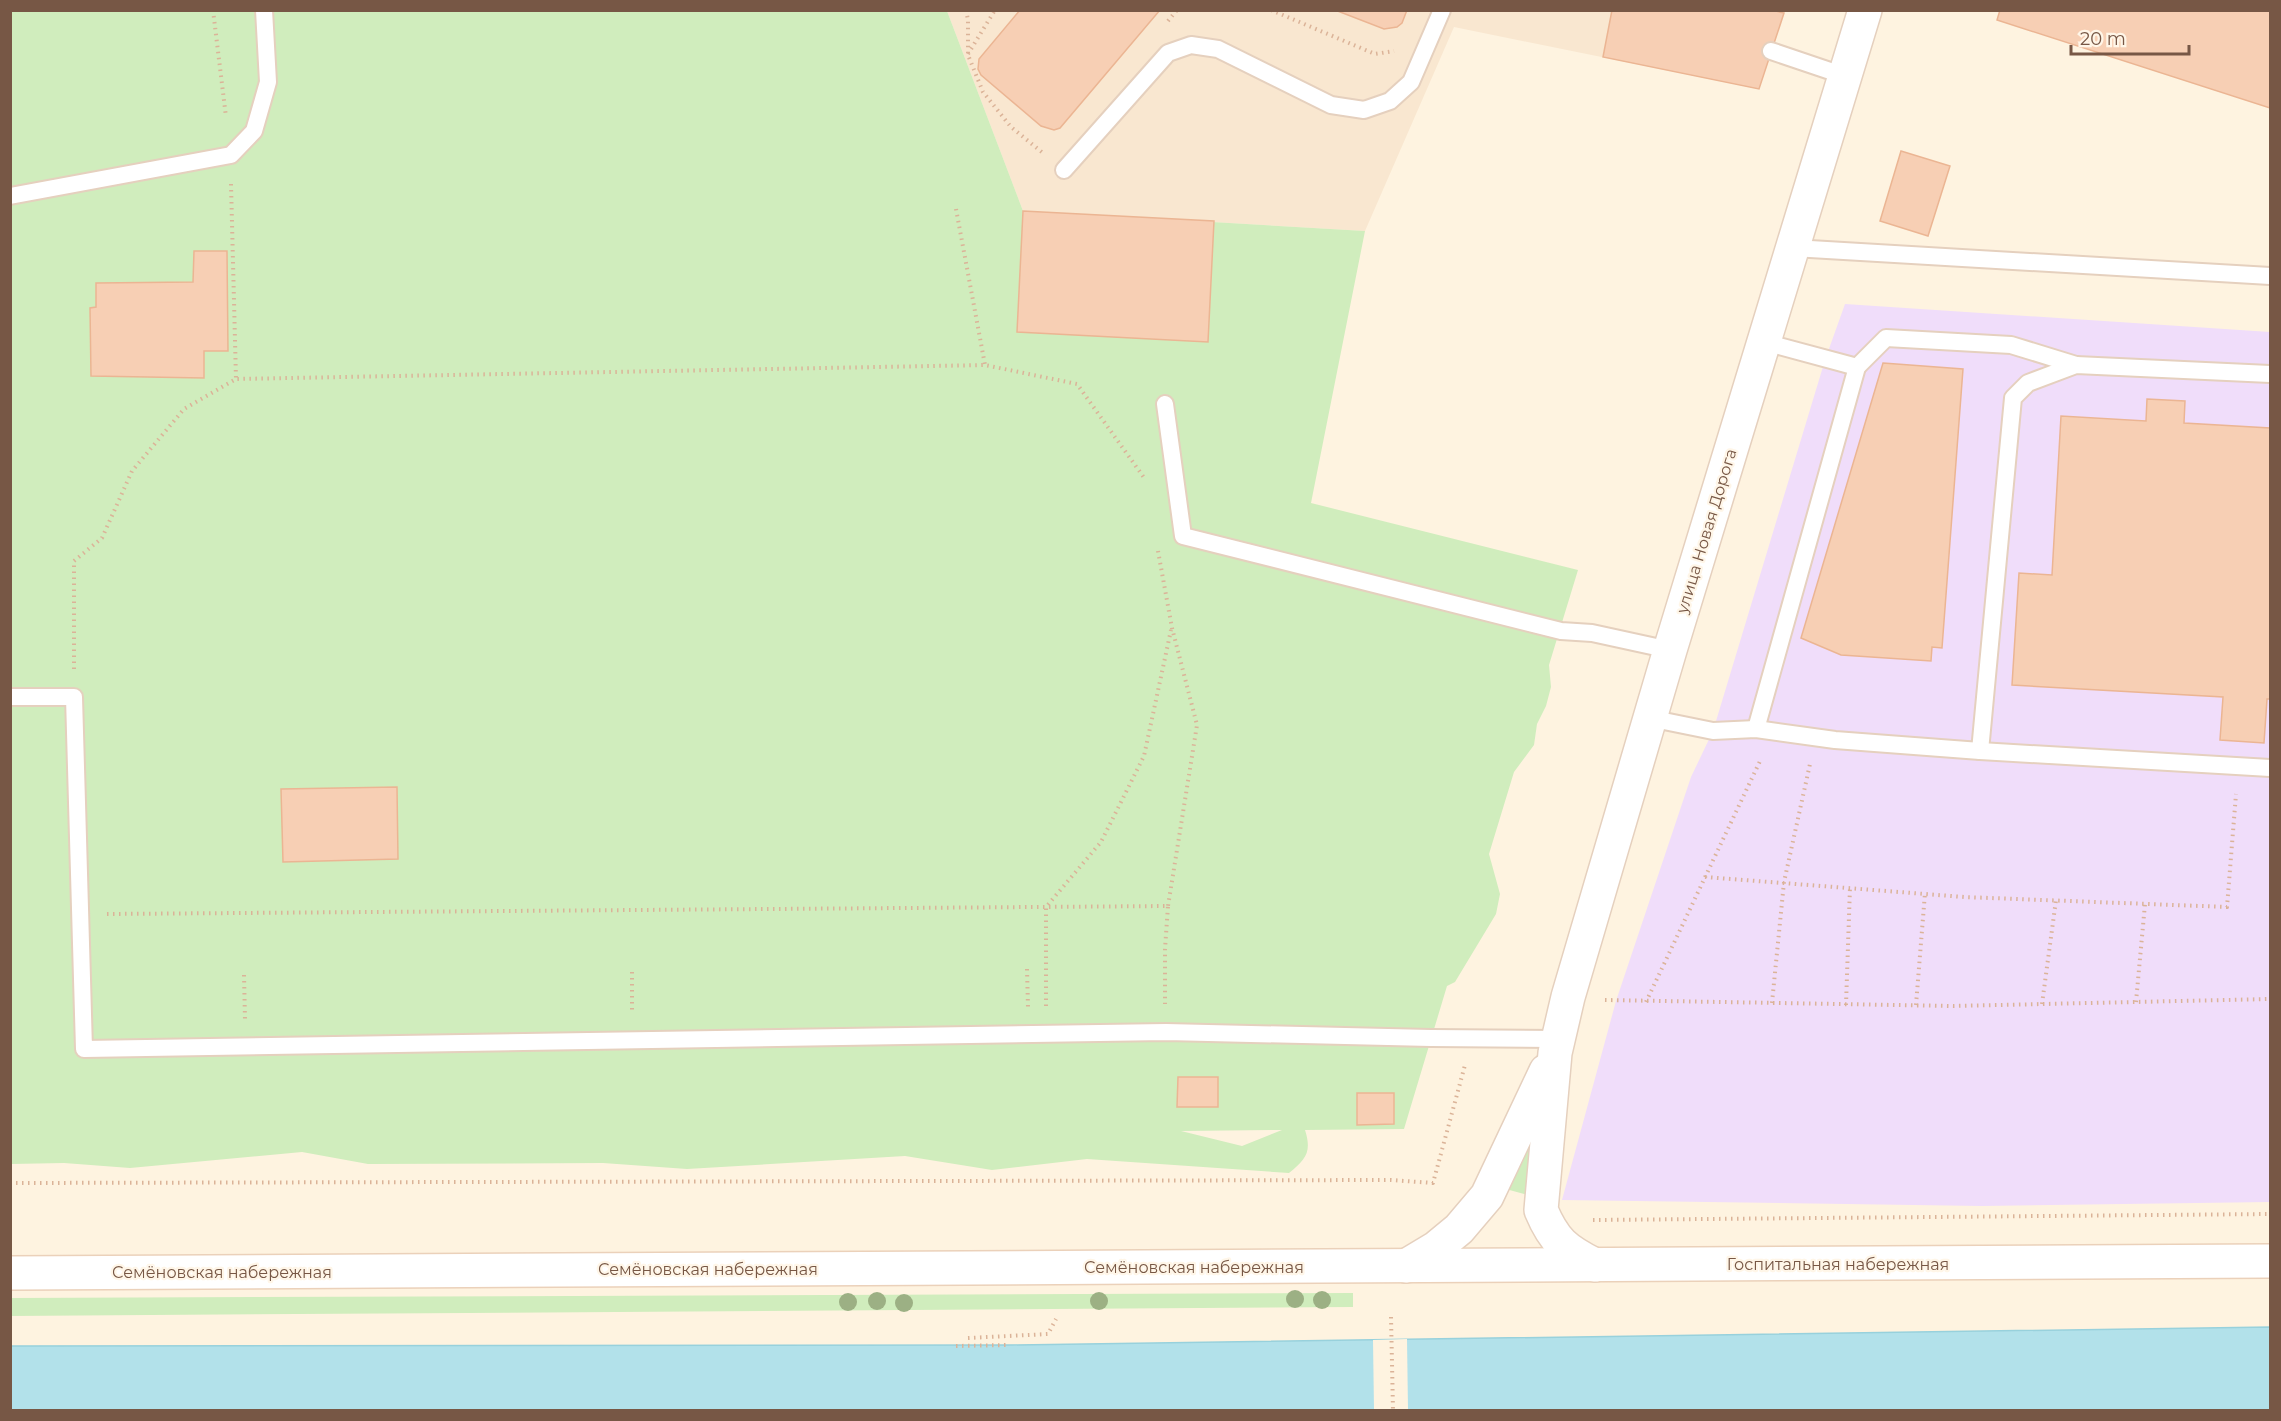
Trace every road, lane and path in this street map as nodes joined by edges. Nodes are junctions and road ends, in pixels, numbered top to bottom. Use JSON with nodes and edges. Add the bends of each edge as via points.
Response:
{"nodes":[{"id":1,"x":264,"y":10,"type":"edge"},
{"id":2,"x":966,"y":10,"type":"edge"},
{"id":3,"x":995,"y":10,"type":"edge"},
{"id":4,"x":1271,"y":10,"type":"edge"},
{"id":5,"x":1442,"y":10,"type":"edge"},
{"id":6,"x":1865,"y":10,"type":"edge"},
{"id":7,"x":1398,"y":50,"type":"dead end"},
{"id":8,"x":1771,"y":51,"type":"dead end"},
{"id":9,"x":968,"y":55,"type":"junction"},
{"id":10,"x":1845,"y":76,"type":"junction"},
{"id":11,"x":1064,"y":170,"type":"joint"},
{"id":12,"x":10,"y":196,"type":"edge"},
{"id":13,"x":956,"y":209,"type":"dead end"},
{"id":14,"x":232,"y":229,"type":"dead end"},
{"id":15,"x":1793,"y":248,"type":"junction"},
{"id":16,"x":2271,"y":276,"type":"edge"},
{"id":17,"x":1764,"y":342,"type":"junction"},
{"id":18,"x":985,"y":365,"type":"junction"},
{"id":19,"x":2076,"y":365,"type":"junction"},
{"id":20,"x":1857,"y":367,"type":"junction"},
{"id":21,"x":2271,"y":374,"type":"edge"},
{"id":22,"x":236,"y":379,"type":"junction"},
{"id":23,"x":1165,"y":404,"type":"dead end"},
{"id":24,"x":1146,"y":480,"type":"dead end"},
{"id":25,"x":1158,"y":549,"type":"dead end"},
{"id":26,"x":1172,"y":628,"type":"junction"},
{"id":27,"x":1670,"y":650,"type":"junction"},
{"id":28,"x":10,"y":697,"type":"edge"},
{"id":29,"x":74,"y":697,"type":"junction"},
{"id":30,"x":1649,"y":718,"type":"junction"},
{"id":31,"x":1756,"y":729,"type":"junction"},
{"id":32,"x":1774,"y":731,"type":"junction"},
{"id":33,"x":1816,"y":737,"type":"junction"},
{"id":34,"x":1980,"y":751,"type":"junction"},
{"id":35,"x":2238,"y":766,"type":"junction"},
{"id":36,"x":2271,"y":768,"type":"edge"},
{"id":37,"x":1705,"y":877,"type":"junction"},
{"id":38,"x":1784,"y":882,"type":"junction"},
{"id":39,"x":1850,"y":888,"type":"junction"},
{"id":40,"x":1925,"y":894,"type":"junction"},
{"id":41,"x":2056,"y":900,"type":"junction"},
{"id":42,"x":2145,"y":904,"type":"junction"},
{"id":43,"x":1168,"y":906,"type":"junction"},
{"id":44,"x":1046,"y":907,"type":"junction"},
{"id":45,"x":81,"y":914,"type":"junction"},
{"id":46,"x":1027,"y":969,"type":"dead end"},
{"id":47,"x":632,"y":972,"type":"dead end"},
{"id":48,"x":244,"y":975,"type":"dead end"},
{"id":49,"x":2271,"y":999,"type":"edge"},
{"id":50,"x":1604,"y":1000,"type":"dead end"},
{"id":51,"x":1646,"y":1002,"type":"junction"},
{"id":52,"x":2136,"y":1002,"type":"junction"},
{"id":53,"x":1772,"y":1003,"type":"junction"},
{"id":54,"x":2042,"y":1004,"type":"junction"},
{"id":55,"x":1846,"y":1005,"type":"junction"},
{"id":56,"x":1916,"y":1005,"type":"junction"},
{"id":57,"x":1166,"y":1032,"type":"junction"},
{"id":58,"x":1028,"y":1034,"type":"junction"},
{"id":59,"x":1047,"y":1034,"type":"junction"},
{"id":60,"x":1472,"y":1039,"type":"junction"},
{"id":61,"x":633,"y":1040,"type":"junction"},
{"id":62,"x":1556,"y":1046,"type":"junction"},
{"id":63,"x":245,"y":1047,"type":"junction"},
{"id":64,"x":10,"y":1183,"type":"edge"},
{"id":65,"x":2271,"y":1214,"type":"edge"},
{"id":66,"x":1590,"y":1220,"type":"dead end"},
{"id":67,"x":2271,"y":1261,"type":"edge"},
{"id":68,"x":1595,"y":1265,"type":"junction"},
{"id":69,"x":1406,"y":1266,"type":"junction"},
{"id":70,"x":10,"y":1273,"type":"edge"},
{"id":71,"x":1391,"y":1317,"type":"dead end"},
{"id":72,"x":1056,"y":1318,"type":"dead end"},
{"id":73,"x":969,"y":1338,"type":"dead end"},
{"id":74,"x":1008,"y":1345,"type":"dead end"},
{"id":75,"x":956,"y":1346,"type":"dead end"},
{"id":76,"x":1393,"y":1410,"type":"edge"}],
"edges":[{"from":1,"to":12,"type":"lane","via":[[268,82],[254,131],[231,155]]},
{"from":2,"to":9,"type":"path"},
{"from":3,"to":9,"type":"path"},
{"from":4,"to":7,"type":"path","via":[[1375,54]]},
{"from":5,"to":11,"type":"lane","via":[[1411,82],[1390,101],[1364,110],[1331,105],[1218,50],[1191,45],[1168,52]]},
{"from":6,"to":10,"type":"main road","name":"улица Новая Дорога"},
{"from":8,"to":10,"type":"lane"},
{"from":9,"to":11,"type":"path","via":[[982,92],[1011,127]]},
{"from":10,"to":15,"type":"main road","name":"улица Новая Дорога"},
{"from":13,"to":18,"type":"path"},
{"from":14,"to":22,"type":"path"},
{"from":15,"to":16,"type":"lane"},
{"from":15,"to":17,"type":"main road","name":"улица Новая Дорога"},
{"from":17,"to":20,"type":"lane"},
{"from":17,"to":27,"type":"main road","name":"улица Новая Дорога"},
{"from":18,"to":22,"type":"path"},
{"from":18,"to":24,"type":"path","via":[[1077,384]]},
{"from":19,"to":20,"type":"lane","via":[[2012,345],[1886,338]]},
{"from":19,"to":21,"type":"lane"},
{"from":19,"to":34,"type":"lane","via":[[2028,383],[2013,398]]},
{"from":20,"to":31,"type":"lane"},
{"from":22,"to":29,"type":"path","via":[[184,409],[132,471],[102,538],[74,561]]},
{"from":23,"to":27,"type":"lane","via":[[1183,536],[1561,631],[1592,633]]},
{"from":25,"to":26,"type":"path"},
{"from":26,"to":43,"type":"path","via":[[1197,725]]},
{"from":26,"to":44,"type":"path","via":[[1144,756],[1101,842]]},
{"from":27,"to":30,"type":"main road","name":"улица Новая Дорога"},
{"from":28,"to":29,"type":"lane"},
{"from":29,"to":45,"type":"lane"},
{"from":30,"to":31,"type":"lane","via":[[1713,731]]},
{"from":30,"to":62,"type":"main road","name":"улица Новая Дорога"},
{"from":31,"to":32,"type":"lane"},
{"from":32,"to":33,"type":"lane"},
{"from":32,"to":37,"type":"path"},
{"from":33,"to":34,"type":"lane"},
{"from":33,"to":38,"type":"path"},
{"from":34,"to":35,"type":"lane"},
{"from":35,"to":36,"type":"lane"},
{"from":35,"to":42,"type":"path","via":[[2227,907]]},
{"from":37,"to":38,"type":"path"},
{"from":37,"to":51,"type":"path"},
{"from":38,"to":39,"type":"path"},
{"from":38,"to":53,"type":"path"},
{"from":39,"to":40,"type":"path"},
{"from":39,"to":55,"type":"path"},
{"from":40,"to":41,"type":"path"},
{"from":40,"to":56,"type":"path"},
{"from":41,"to":42,"type":"path"},
{"from":41,"to":54,"type":"path"},
{"from":42,"to":52,"type":"path"},
{"from":43,"to":44,"type":"path"},
{"from":43,"to":57,"type":"path","via":[[1164,949]]},
{"from":44,"to":45,"type":"path"},
{"from":44,"to":59,"type":"path"},
{"from":45,"to":63,"type":"lane","via":[[84,1049]]},
{"from":46,"to":58,"type":"path"},
{"from":47,"to":61,"type":"path"},
{"from":48,"to":63,"type":"path"},
{"from":49,"to":52,"type":"path"},
{"from":50,"to":51,"type":"path"},
{"from":51,"to":53,"type":"path"},
{"from":52,"to":54,"type":"path"},
{"from":53,"to":55,"type":"path"},
{"from":54,"to":56,"type":"path"},
{"from":55,"to":56,"type":"path"},
{"from":57,"to":59,"type":"lane"},
{"from":57,"to":60,"type":"lane"},
{"from":58,"to":59,"type":"lane"},
{"from":58,"to":61,"type":"lane"},
{"from":60,"to":62,"type":"lane"},
{"from":60,"to":64,"type":"path","via":[[1433,1182]]},
{"from":61,"to":63,"type":"lane"},
{"from":62,"to":68,"type":"main road","name":"улица Новая Дорога","via":[[1541,1210],[1560,1244]]},
{"from":62,"to":69,"type":"main road","name":"улица Новая Дорога","via":[[1486,1196],[1459,1229]]},
{"from":65,"to":66,"type":"path"},
{"from":67,"to":68,"type":"main road","name":"Госпитальная набережная"},
{"from":68,"to":69,"type":"main road","name":"Госпитальная набережная"},
{"from":69,"to":70,"type":"main road","name":"Семёновская набережная"},
{"from":71,"to":76,"type":"path"},
{"from":72,"to":73,"type":"path","via":[[1048,1334]]},
{"from":74,"to":75,"type":"path"}]}
